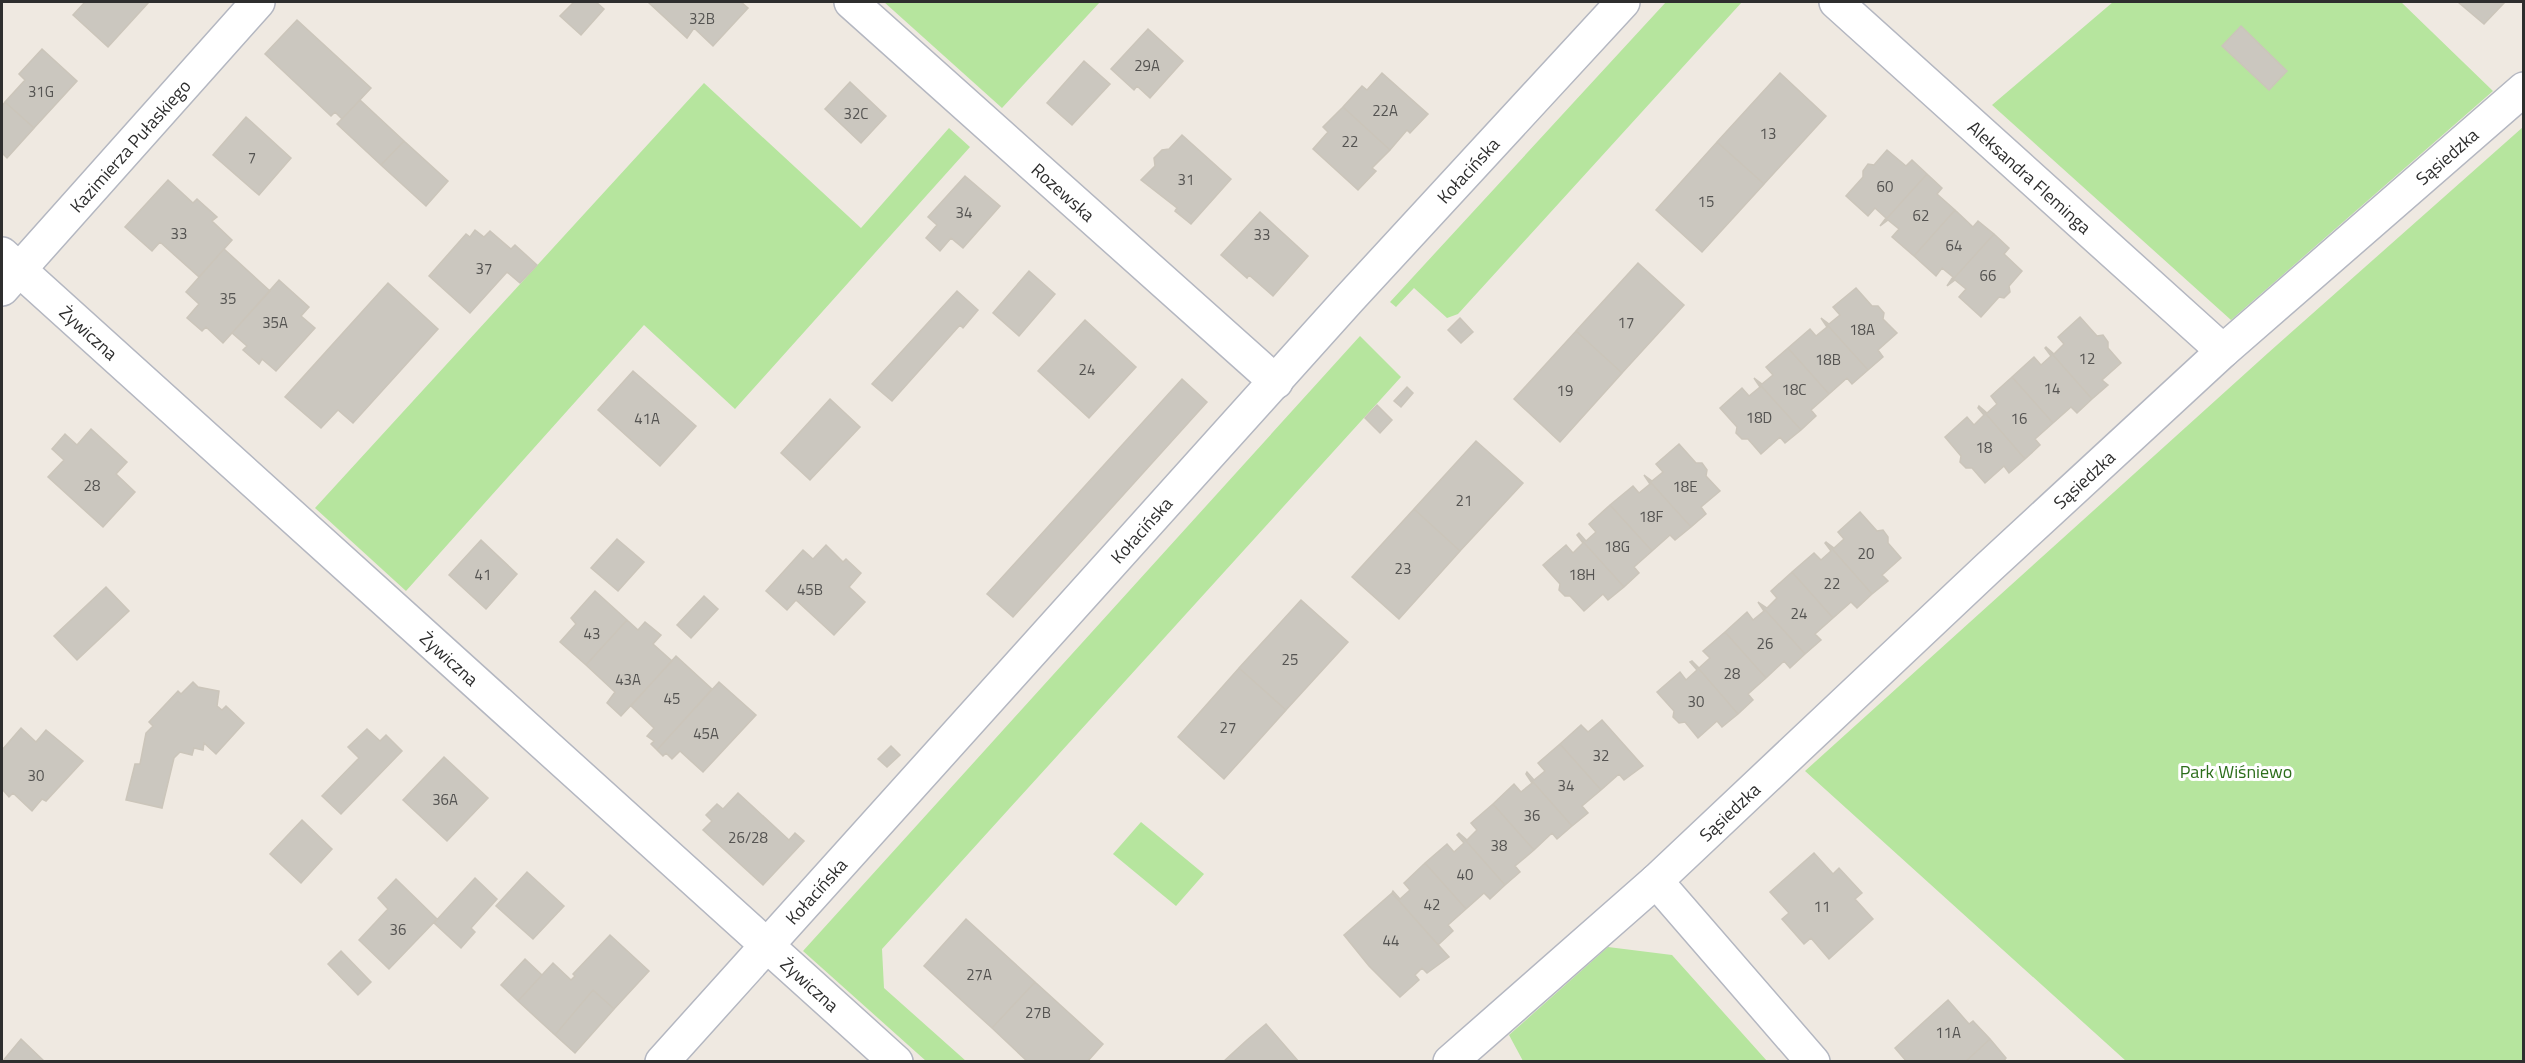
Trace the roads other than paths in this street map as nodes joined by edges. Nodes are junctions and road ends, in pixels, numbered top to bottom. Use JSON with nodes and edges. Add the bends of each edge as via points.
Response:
{"nodes":[{"id":1,"x":258,"y":2,"type":"edge"},
{"id":2,"x":851,"y":2,"type":"edge"},
{"id":3,"x":1623,"y":2,"type":"edge"},
{"id":4,"x":1836,"y":2,"type":"edge"},
{"id":5,"x":2523,"y":88,"type":"edge"},
{"id":6,"x":7,"y":271,"type":"edge"},
{"id":7,"x":2223,"y":351,"type":"junction"},
{"id":8,"x":1276,"y":382,"type":"junction"},
{"id":9,"x":1656,"y":881,"type":"junction"},
{"id":10,"x":766,"y":944,"type":"junction"},
{"id":11,"x":662,"y":1062,"type":"edge"},
{"id":12,"x":896,"y":1062,"type":"edge"},
{"id":13,"x":1450,"y":1062,"type":"edge"},
{"id":14,"x":1813,"y":1062,"type":"edge"}],
"edges":[{"from":1,"to":6,"type":"street","name":"Kazimierza Pułaskiego"},
{"from":2,"to":8,"type":"street","name":"Rozewska"},
{"from":3,"to":8,"type":"street","name":"Kołacińska"},
{"from":4,"to":7,"type":"street","name":"Aleksandra Fleminga"},
{"from":5,"to":7,"type":"street","name":"Sąsiedzka"},
{"from":6,"to":10,"type":"street","name":"Żywiczna"},
{"from":7,"to":9,"type":"street","name":"Sąsiedzka"},
{"from":8,"to":10,"type":"street","name":"Kołacińska"},
{"from":9,"to":13,"type":"street","name":"Sąsiedzka"},
{"from":9,"to":14,"type":"street"},
{"from":10,"to":11,"type":"street","name":"Kołacińska"},
{"from":10,"to":12,"type":"street","name":"Żywiczna"}]}
